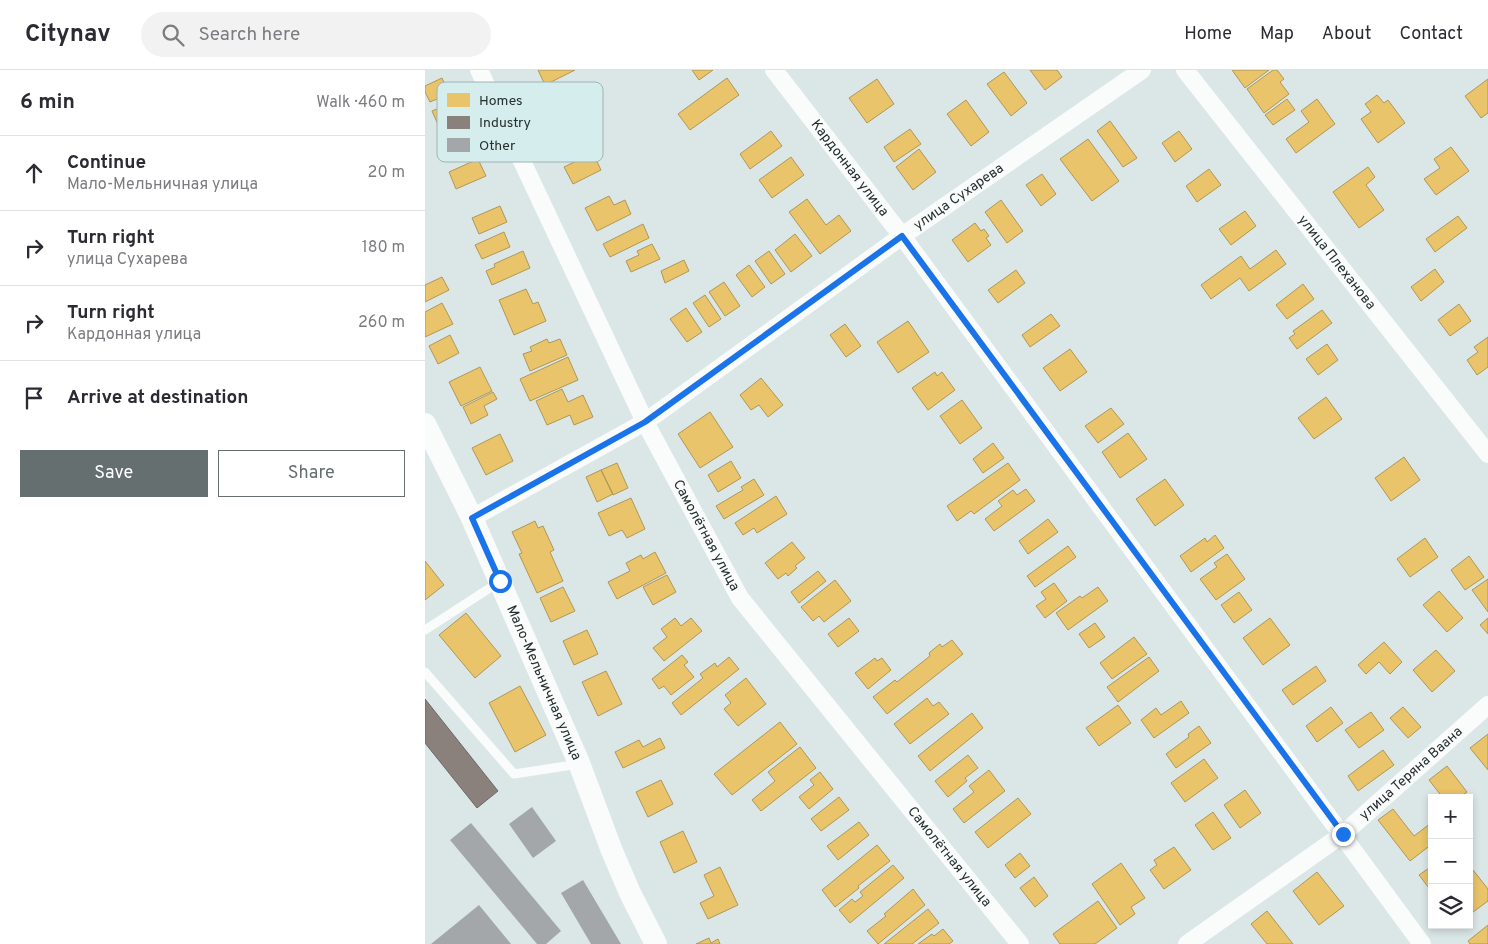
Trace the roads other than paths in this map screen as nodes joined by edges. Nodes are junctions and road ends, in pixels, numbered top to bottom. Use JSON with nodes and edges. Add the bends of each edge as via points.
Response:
{"nodes":[{"id":1,"x":479,"y":70,"type":"edge"},
{"id":2,"x":773,"y":70,"type":"edge"},
{"id":3,"x":1142,"y":70,"type":"edge"},
{"id":4,"x":1185,"y":70,"type":"edge"},
{"id":5,"x":485,"y":82,"type":"edge"},
{"id":6,"x":522,"y":162,"type":"edge"},
{"id":7,"x":902,"y":236,"type":"junction"},
{"id":8,"x":645,"y":422,"type":"junction"},
{"id":9,"x":425,"y":424,"type":"edge"},
{"id":10,"x":1488,"y":454,"type":"edge"},
{"id":11,"x":472,"y":518,"type":"junction"},
{"id":12,"x":500,"y":581,"type":"junction"},
{"id":13,"x":425,"y":630,"type":"edge"},
{"id":14,"x":425,"y":672,"type":"edge"},
{"id":15,"x":1488,"y":705,"type":"edge"},
{"id":16,"x":579,"y":764,"type":"junction"},
{"id":17,"x":1343,"y":834,"type":"junction"},
{"id":18,"x":656,"y":944,"type":"edge"},
{"id":19,"x":1020,"y":944,"type":"edge"},
{"id":20,"x":1187,"y":944,"type":"edge"},
{"id":21,"x":1422,"y":944,"type":"edge"}],
"edges":[{"from":1,"to":5,"type":"street","name":"Самолётная улица"},
{"from":2,"to":7,"type":"street","name":"Кардонная улица"},
{"from":3,"to":7,"type":"street","name":"улица Сухарева"},
{"from":4,"to":10,"type":"street","name":"улица Плеханова"},
{"from":6,"to":8,"type":"street","name":"Самолётная улица"},
{"from":7,"to":8,"type":"street","name":"улица Сухарева"},
{"from":7,"to":17,"type":"street","name":"Кардонная улица"},
{"from":8,"to":11,"type":"street","name":"улица Сухарева"},
{"from":8,"to":19,"type":"street","name":"Самолётная улица","via":[[740,598]]},
{"from":9,"to":11,"type":"street","name":"Мало-Мельничная улица"},
{"from":11,"to":12,"type":"street","name":"Мало-Мельничная улица"},
{"from":12,"to":13,"type":"lane"},
{"from":12,"to":16,"type":"street","name":"Мало-Мельничная улица"},
{"from":14,"to":16,"type":"lane","via":[[514,774]]},
{"from":15,"to":17,"type":"street","name":"улица Теряна Ваана"},
{"from":16,"to":18,"type":"street","name":"Мало-Мельничная улица","via":[[612,851]]},
{"from":17,"to":20,"type":"street","name":"улица Теряна Ваана"},
{"from":17,"to":21,"type":"street","name":"Кардонная улица"}]}
